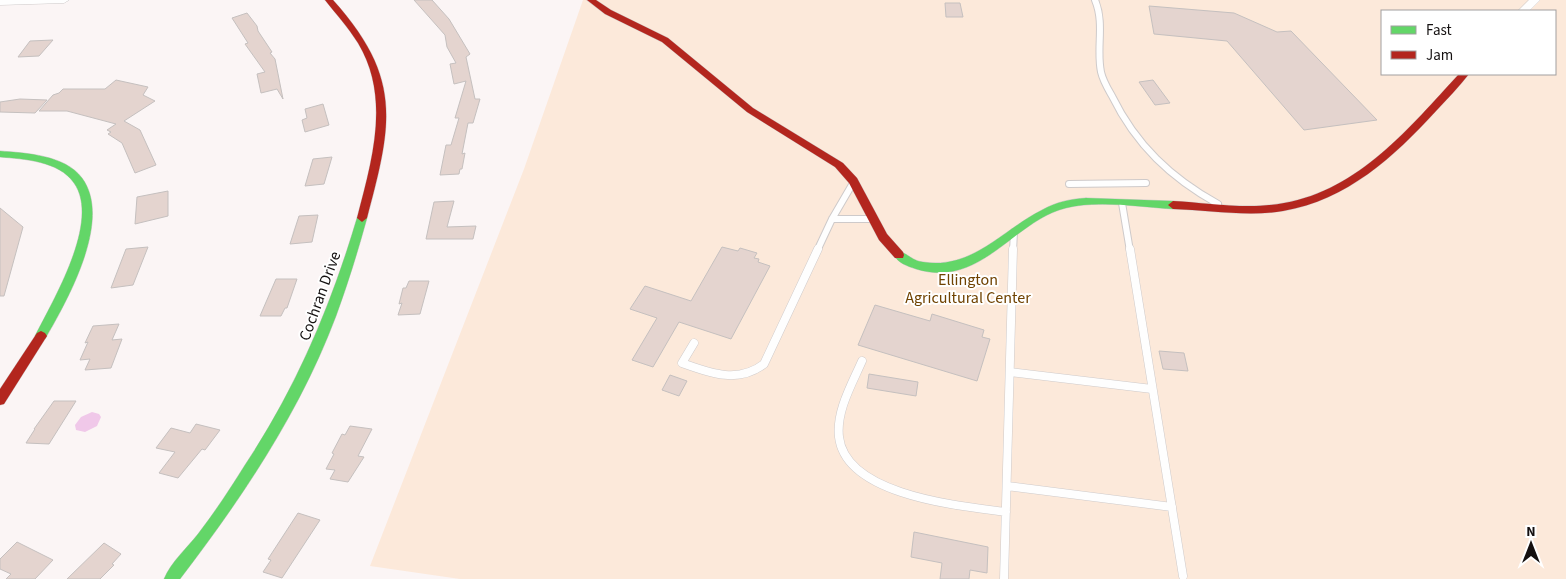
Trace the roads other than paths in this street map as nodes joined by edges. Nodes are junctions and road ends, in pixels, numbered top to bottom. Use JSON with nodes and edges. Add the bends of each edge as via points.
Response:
{"nodes":[{"id":1,"x":64,"y":0,"type":"edge"},
{"id":2,"x":329,"y":0,"type":"edge"},
{"id":3,"x":591,"y":0,"type":"edge"},
{"id":4,"x":1095,"y":0,"type":"edge"},
{"id":5,"x":1535,"y":0,"type":"edge"},
{"id":6,"x":0,"y":2,"type":"edge"},
{"id":7,"x":1524,"y":10,"type":"edge"},
{"id":8,"x":1463,"y":75,"type":"edge"},
{"id":9,"x":0,"y":154,"type":"edge"},
{"id":10,"x":854,"y":181,"type":"junction"},
{"id":11,"x":1146,"y":183,"type":"dead end"},
{"id":12,"x":1069,"y":184,"type":"dead end"},
{"id":13,"x":1122,"y":203,"type":"junction"},
{"id":14,"x":1224,"y":208,"type":"junction"},
{"id":15,"x":832,"y":219,"type":"junction"},
{"id":16,"x":874,"y":219,"type":"junction"},
{"id":17,"x":1014,"y":232,"type":"junction"},
{"id":18,"x":694,"y":343,"type":"dead end"},
{"id":19,"x":862,"y":361,"type":"dead end"},
{"id":20,"x":1010,"y":372,"type":"junction"},
{"id":21,"x":1152,"y":389,"type":"junction"},
{"id":22,"x":0,"y":400,"type":"edge"},
{"id":23,"x":1007,"y":486,"type":"junction"},
{"id":24,"x":1172,"y":507,"type":"junction"},
{"id":25,"x":1006,"y":512,"type":"junction"},
{"id":26,"x":1183,"y":576,"type":"dead end"},
{"id":27,"x":171,"y":579,"type":"edge"},
{"id":28,"x":1004,"y":579,"type":"edge"}],
"edges":[{"from":1,"to":6,"type":"street"},
{"from":2,"to":27,"type":"street","name":"Cochran Drive","via":[[364,45],[379,82],[381,130],[363,218],[328,326],[279,425],[200,544]]},
{"from":3,"to":10,"type":"street","via":[[678,50],[734,99],[833,161]]},
{"from":4,"to":14,"type":"lane","via":[[1100,11],[1101,72],[1119,109],[1159,164],[1183,185]]},
{"from":5,"to":7,"type":"street"},
{"from":8,"to":14,"type":"street","via":[[1402,142],[1357,179],[1331,193],[1283,207]]},
{"from":9,"to":22,"type":"street","via":[[32,157],[72,175],[84,190],[87,208],[78,256],[59,306]]},
{"from":10,"to":15,"type":"lane"},
{"from":10,"to":16,"type":"street"},
{"from":11,"to":12,"type":"lane"},
{"from":13,"to":14,"type":"street"},
{"from":13,"to":17,"type":"street","via":[[1075,202],[1061,205],[1042,212]]},
{"from":13,"to":21,"type":"lane"},
{"from":15,"to":16,"type":"lane"},
{"from":15,"to":18,"type":"lane","via":[[770,352],[758,370],[749,375],[728,376],[682,363]]},
{"from":16,"to":17,"type":"street","via":[[897,254],[928,268],[969,264]]},
{"from":17,"to":20,"type":"lane"},
{"from":19,"to":25,"type":"lane","via":[[839,426],[842,450],[848,460],[873,478],[918,498]]},
{"from":20,"to":21,"type":"lane"},
{"from":20,"to":23,"type":"lane"},
{"from":21,"to":24,"type":"lane"},
{"from":23,"to":24,"type":"lane"},
{"from":23,"to":25,"type":"lane"},
{"from":24,"to":26,"type":"lane"},
{"from":25,"to":28,"type":"lane"}]}
